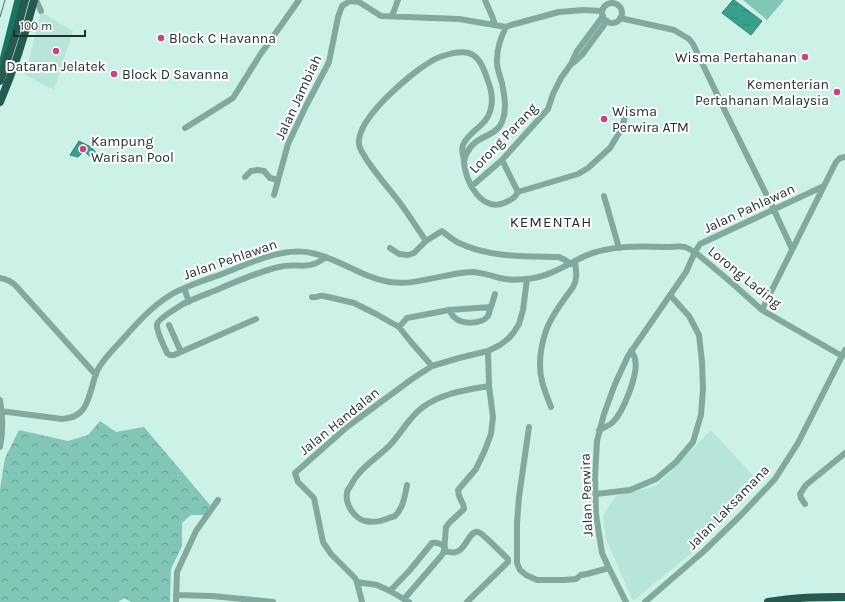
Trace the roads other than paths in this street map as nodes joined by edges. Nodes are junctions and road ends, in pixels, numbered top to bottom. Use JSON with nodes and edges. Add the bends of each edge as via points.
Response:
{"nodes":[{"id":1,"x":18,"y":0,"type":"edge"},
{"id":2,"x":25,"y":0,"type":"edge"},
{"id":3,"x":34,"y":0,"type":"edge"},
{"id":4,"x":299,"y":0,"type":"edge"},
{"id":5,"x":398,"y":0,"type":"edge"},
{"id":6,"x":485,"y":0,"type":"edge"},
{"id":7,"x":608,"y":2,"type":"edge"},
{"id":8,"x":619,"y":3,"type":"edge"},
{"id":9,"x":602,"y":14,"type":"junction"},
{"id":10,"x":392,"y":16,"type":"junction"},
{"id":11,"x":620,"y":18,"type":"junction"},
{"id":12,"x":607,"y":21,"type":"junction"},
{"id":13,"x":494,"y":25,"type":"junction"},
{"id":14,"x":506,"y":27,"type":"junction"},
{"id":15,"x":571,"y":64,"type":"junction"},
{"id":16,"x":0,"y":69,"type":"edge"},
{"id":17,"x":0,"y":82,"type":"edge"},
{"id":18,"x":0,"y":103,"type":"edge"},
{"id":19,"x":627,"y":108,"type":"dead end"},
{"id":20,"x":185,"y":128,"type":"dead end"},
{"id":21,"x":845,"y":157,"type":"edge"},
{"id":22,"x":464,"y":160,"type":"junction"},
{"id":23,"x":502,"y":160,"type":"junction"},
{"id":24,"x":245,"y":177,"type":"dead end"},
{"id":25,"x":278,"y":180,"type":"junction"},
{"id":26,"x":472,"y":186,"type":"junction"},
{"id":27,"x":824,"y":186,"type":"junction"},
{"id":28,"x":518,"y":192,"type":"junction"},
{"id":29,"x":274,"y":195,"type":"dead end"},
{"id":30,"x":804,"y":195,"type":"junction"},
{"id":31,"x":604,"y":196,"type":"dead end"},
{"id":32,"x":814,"y":205,"type":"junction"},
{"id":33,"x":774,"y":210,"type":"junction"},
{"id":34,"x":426,"y":241,"type":"junction"},
{"id":35,"x":390,"y":248,"type":"dead end"},
{"id":36,"x":619,"y":248,"type":"junction"},
{"id":37,"x":792,"y":249,"type":"junction"},
{"id":38,"x":695,"y":252,"type":"junction"},
{"id":39,"x":326,"y":257,"type":"junction"},
{"id":40,"x":573,"y":262,"type":"junction"},
{"id":41,"x":0,"y":278,"type":"edge"},
{"id":42,"x":527,"y":279,"type":"junction"},
{"id":43,"x":184,"y":288,"type":"junction"},
{"id":44,"x":495,"y":294,"type":"dead end"},
{"id":45,"x":670,"y":295,"type":"junction"},
{"id":46,"x":312,"y":297,"type":"dead end"},
{"id":47,"x":189,"y":302,"type":"junction"},
{"id":48,"x":490,"y":307,"type":"junction"},
{"id":49,"x":449,"y":310,"type":"junction"},
{"id":50,"x":762,"y":310,"type":"junction"},
{"id":51,"x":256,"y":319,"type":"dead end"},
{"id":52,"x":169,"y":326,"type":"dead end"},
{"id":53,"x":399,"y":327,"type":"junction"},
{"id":54,"x":488,"y":351,"type":"junction"},
{"id":55,"x":630,"y":351,"type":"junction"},
{"id":56,"x":181,"y":352,"type":"junction"},
{"id":57,"x":844,"y":353,"type":"edge"},
{"id":58,"x":432,"y":366,"type":"junction"},
{"id":59,"x":96,"y":375,"type":"junction"},
{"id":60,"x":489,"y":386,"type":"junction"},
{"id":61,"x":0,"y":400,"type":"edge"},
{"id":62,"x":551,"y":407,"type":"dead end"},
{"id":63,"x":1,"y":411,"type":"edge"},
{"id":64,"x":529,"y":427,"type":"dead end"},
{"id":65,"x":599,"y":430,"type":"junction"},
{"id":66,"x":0,"y":447,"type":"edge"},
{"id":67,"x":845,"y":453,"type":"edge"},
{"id":68,"x":408,"y":485,"type":"dead end"},
{"id":69,"x":596,"y":494,"type":"junction"},
{"id":70,"x":218,"y":500,"type":"dead end"},
{"id":71,"x":805,"y":504,"type":"dead end"},
{"id":72,"x":444,"y":549,"type":"junction"},
{"id":73,"x":608,"y":568,"type":"junction"},
{"id":74,"x":357,"y":582,"type":"junction"},
{"id":75,"x":390,"y":591,"type":"junction"},
{"id":76,"x":176,"y":595,"type":"junction"},
{"id":77,"x":845,"y":597,"type":"edge"},
{"id":78,"x":406,"y":600,"type":"edge"},
{"id":79,"x":176,"y":602,"type":"edge"},
{"id":80,"x":273,"y":602,"type":"edge"},
{"id":81,"x":362,"y":602,"type":"edge"},
{"id":82,"x":467,"y":602,"type":"edge"},
{"id":83,"x":626,"y":602,"type":"edge"},
{"id":84,"x":644,"y":602,"type":"edge"},
{"id":85,"x":768,"y":602,"type":"edge"}],
"edges":[{"from":1,"to":16,"type":"main road"},
{"from":2,"to":17,"type":"highway"},
{"from":3,"to":18,"type":"highway","bridge":true,"via":[[23,41]]},
{"from":3,"to":18,"type":"main road"},
{"from":4,"to":20,"type":"street","via":[[233,98]]},
{"from":5,"to":10,"type":"street"},
{"from":6,"to":13,"type":"street"},
{"from":7,"to":8,"type":"street"},
{"from":7,"to":9,"type":"street"},
{"from":8,"to":11,"type":"street"},
{"from":9,"to":12,"type":"street"},
{"from":9,"to":14,"type":"street","name":"Jalan Jambiah","via":[[584,10],[559,12]]},
{"from":9,"to":15,"type":"street","name":"Lorong Parang"},
{"from":10,"to":13,"type":"street","name":"Jalan Jambiah","via":[[459,19]]},
{"from":10,"to":25,"type":"street","name":"Jalan Jambiah","via":[[381,16],[358,2],[350,1],[342,6],[330,62],[288,144]]},
{"from":11,"to":12,"type":"street","via":[[616,22]]},
{"from":11,"to":33,"type":"street","via":[[674,30],[689,39]]},
{"from":12,"to":15,"type":"street","name":"Lorong Parang","via":[[582,55]]},
{"from":13,"to":14,"type":"street","name":"Jalan Jambiah"},
{"from":14,"to":22,"type":"street","via":[[497,60],[504,102],[503,120],[499,128],[470,146]]},
{"from":15,"to":23,"type":"street","name":"Lorong Parang","via":[[561,78],[548,109]]},
{"from":19,"to":28,"type":"street","via":[[622,128],[610,148],[588,168],[578,174]]},
{"from":21,"to":27,"type":"street","via":[[836,162]]},
{"from":22,"to":26,"type":"street","via":[[468,180]]},
{"from":22,"to":34,"type":"street","via":[[463,145],[488,117],[492,98],[488,80],[478,59],[474,55],[461,52],[430,62],[406,80],[373,111],[361,131],[358,143],[372,167]]},
{"from":23,"to":26,"type":"street","name":"Lorong Parang"},
{"from":23,"to":28,"type":"street"},
{"from":24,"to":25,"type":"street","via":[[258,170]]},
{"from":25,"to":29,"type":"street"},
{"from":26,"to":28,"type":"street","via":[[486,202],[493,204],[503,204],[515,197]]},
{"from":27,"to":30,"type":"street","name":"Jalan Pahlawan"},
{"from":27,"to":32,"type":"street"},
{"from":30,"to":32,"type":"street","via":[[812,197]]},
{"from":30,"to":33,"type":"street","name":"Jalan Pahlawan"},
{"from":31,"to":36,"type":"street"},
{"from":32,"to":37,"type":"street"},
{"from":33,"to":37,"type":"street"},
{"from":33,"to":38,"type":"street","name":"Jalan Pahlawan","via":[[700,244]]},
{"from":34,"to":35,"type":"street","via":[[414,253],[408,255],[399,254]]},
{"from":34,"to":40,"type":"street","via":[[442,231],[458,243],[477,250],[496,254],[560,257]]},
{"from":36,"to":38,"type":"street","name":"Jalan Pahlawan","via":[[685,247]]},
{"from":36,"to":40,"type":"street","name":"Jalan Pahlawan"},
{"from":37,"to":50,"type":"street"},
{"from":38,"to":45,"type":"street","name":"Jalan Perwira","via":[[686,272]]},
{"from":38,"to":50,"type":"street","name":"Lorong Lading"},
{"from":39,"to":42,"type":"street","name":"Jalan Pehlawan","via":[[375,279],[391,282],[418,281],[472,272],[513,280]]},
{"from":39,"to":43,"type":"street","name":"Jalan Pehlawan","via":[[301,251],[281,253]]},
{"from":39,"to":47,"type":"street","via":[[312,265],[281,266],[256,274]]},
{"from":40,"to":42,"type":"street","name":"Jalan Pahlawan","via":[[552,273]]},
{"from":40,"to":62,"type":"street","via":[[577,275],[576,282],[551,318],[541,349],[541,380]]},
{"from":41,"to":59,"type":"street","via":[[16,286]]},
{"from":42,"to":54,"type":"street","name":"Jalan Handalan","via":[[524,310],[519,324],[509,338]]},
{"from":43,"to":47,"type":"street"},
{"from":43,"to":59,"type":"street","name":"Jalan Pehlawan","via":[[148,312],[106,357]]},
{"from":44,"to":48,"type":"street"},
{"from":45,"to":55,"type":"street","name":"Jalan Perwira"},
{"from":45,"to":69,"type":"street","via":[[689,316],[699,335],[703,389],[701,415],[693,442],[676,462],[656,479],[630,490]]},
{"from":46,"to":53,"type":"street","via":[[320,295],[354,303]]},
{"from":47,"to":56,"type":"street","via":[[159,320],[157,324],[166,353],[174,355]]},
{"from":48,"to":49,"type":"street"},
{"from":48,"to":49,"type":"street","via":[[488,316],[474,323],[463,323],[454,318]]},
{"from":49,"to":53,"type":"street","via":[[407,318]]},
{"from":50,"to":57,"type":"street","name":"Lorong Lading"},
{"from":51,"to":56,"type":"street"},
{"from":52,"to":56,"type":"street"},
{"from":53,"to":58,"type":"street"},
{"from":54,"to":58,"type":"street","name":"Jalan Handalan"},
{"from":54,"to":60,"type":"street"},
{"from":55,"to":65,"type":"street","name":"Jalan Perwira"},
{"from":55,"to":65,"type":"street","via":[[635,358],[636,368],[626,401],[614,421]]},
{"from":57,"to":84,"type":"street","name":"Jalan Laksamana","via":[[798,443],[775,479],[704,551]]},
{"from":58,"to":74,"type":"street","name":"Jalan Handalan","via":[[347,427],[295,473],[298,482],[314,498],[323,542]]},
{"from":59,"to":63,"type":"street","name":"Jalan Pehlawan","via":[[84,409],[70,418]]},
{"from":60,"to":68,"type":"street","via":[[453,392],[422,407],[391,444],[356,476],[347,492],[348,504],[354,514],[364,521],[385,520],[395,516],[399,510]]},
{"from":60,"to":72,"type":"street","via":[[493,417],[490,434],[476,468],[458,490],[464,509],[446,526]]},
{"from":61,"to":63,"type":"street"},
{"from":63,"to":66,"type":"street"},
{"from":64,"to":73,"type":"street","via":[[517,523],[517,563],[520,570],[537,580],[573,580],[581,575]]},
{"from":65,"to":69,"type":"street","name":"Jalan Perwira","via":[[595,469]]},
{"from":67,"to":71,"type":"street","via":[[806,484],[800,494]]},
{"from":69,"to":73,"type":"street","name":"Jalan Perwira","via":[[598,534]]},
{"from":70,"to":76,"type":"street","via":[[196,532],[177,572]]},
{"from":72,"to":75,"type":"street","via":[[441,544],[432,543]]},
{"from":72,"to":78,"type":"street"},
{"from":72,"to":82,"type":"street","via":[[456,552],[460,550],[471,535],[477,532],[508,559],[508,562]]},
{"from":73,"to":83,"type":"street","name":"Jalan Perwira"},
{"from":74,"to":75,"type":"street","via":[[376,585]]},
{"from":74,"to":81,"type":"street"},
{"from":75,"to":78,"type":"street"},
{"from":76,"to":79,"type":"street"},
{"from":76,"to":80,"type":"street"},
{"from":77,"to":85,"type":"highway","via":[[812,597]]}]}
